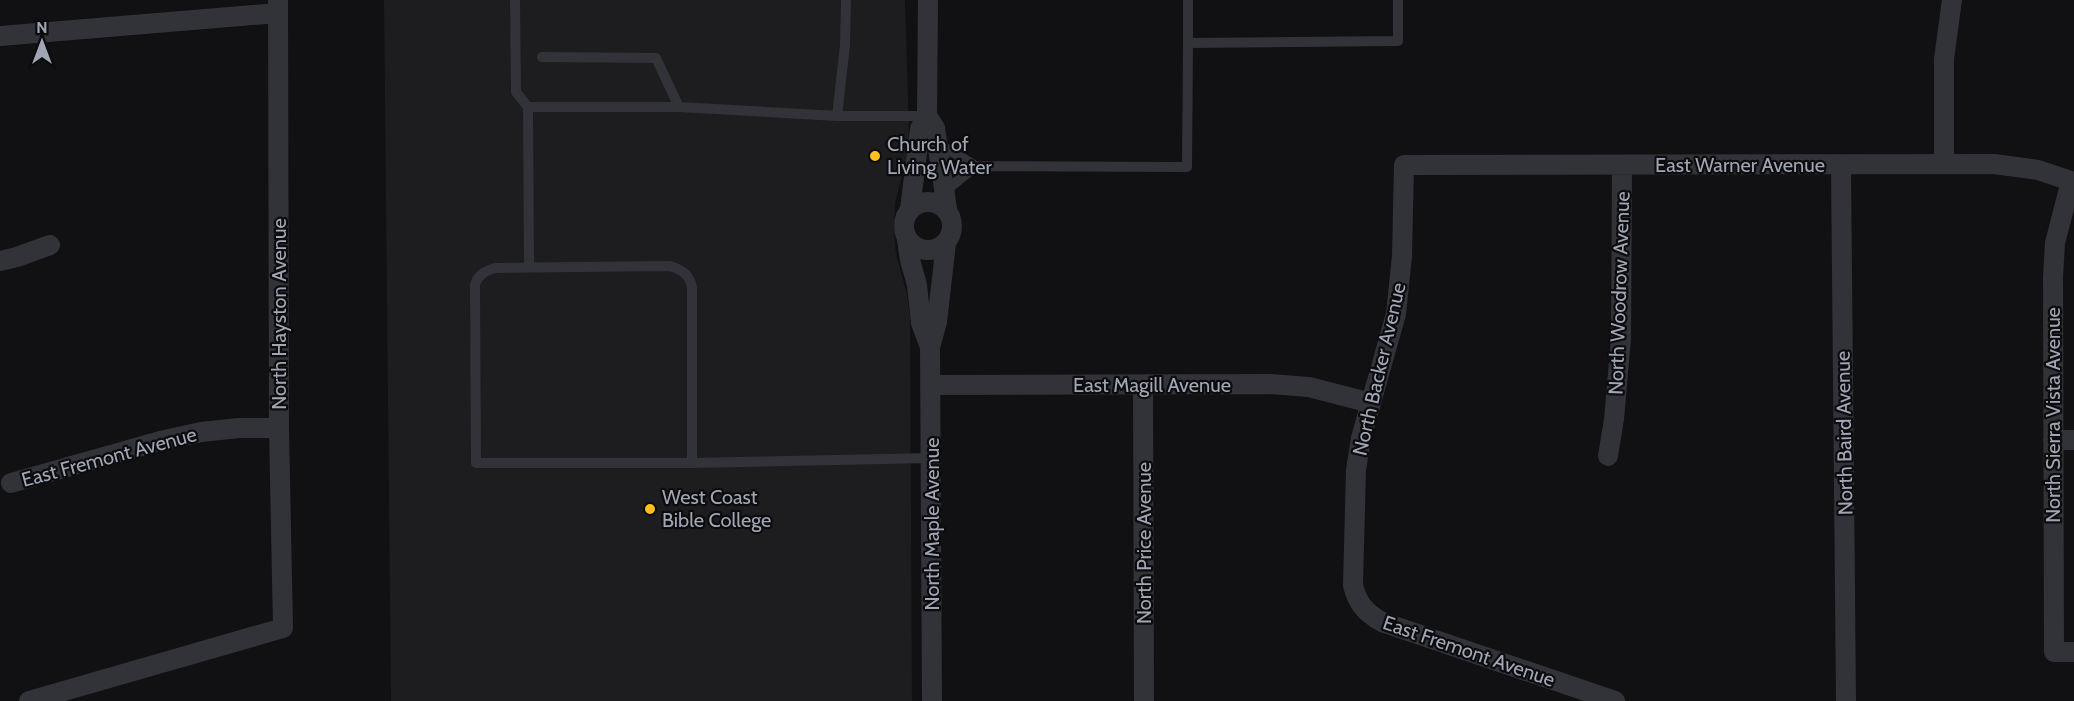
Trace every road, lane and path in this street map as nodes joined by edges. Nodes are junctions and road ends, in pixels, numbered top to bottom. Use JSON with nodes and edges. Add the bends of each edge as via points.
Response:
{"nodes":[{"id":1,"x":514,"y":0,"type":"edge"},
{"id":2,"x":846,"y":0,"type":"edge"},
{"id":3,"x":928,"y":0,"type":"edge"},
{"id":4,"x":1188,"y":0,"type":"edge"},
{"id":5,"x":1398,"y":0,"type":"edge"},
{"id":6,"x":1952,"y":0,"type":"edge"},
{"id":7,"x":278,"y":6,"type":"edge"},
{"id":8,"x":0,"y":36,"type":"edge"},
{"id":9,"x":1188,"y":43,"type":"junction"},
{"id":10,"x":542,"y":57,"type":"dead end"},
{"id":11,"x":528,"y":107,"type":"junction"},
{"id":12,"x":679,"y":107,"type":"junction"},
{"id":13,"x":837,"y":116,"type":"junction"},
{"id":14,"x":927,"y":116,"type":"junction"},
{"id":15,"x":936,"y":142,"type":"junction"},
{"id":16,"x":1944,"y":164,"type":"junction"},
{"id":17,"x":976,"y":165,"type":"junction"},
{"id":18,"x":1404,"y":165,"type":"joint"},
{"id":19,"x":1841,"y":165,"type":"junction"},
{"id":20,"x":1622,"y":166,"type":"junction"},
{"id":21,"x":2073,"y":181,"type":"edge"},
{"id":22,"x":945,"y":201,"type":"junction"},
{"id":23,"x":910,"y":209,"type":"junction"},
{"id":24,"x":907,"y":239,"type":"junction"},
{"id":25,"x":946,"y":243,"type":"junction"},
{"id":26,"x":50,"y":245,"type":"dead end"},
{"id":27,"x":0,"y":261,"type":"edge"},
{"id":28,"x":529,"y":268,"type":"junction"},
{"id":29,"x":930,"y":347,"type":"junction"},
{"id":30,"x":932,"y":385,"type":"junction"},
{"id":31,"x":1143,"y":385,"type":"junction"},
{"id":32,"x":1371,"y":403,"type":"junction"},
{"id":33,"x":279,"y":428,"type":"junction"},
{"id":34,"x":2053,"y":440,"type":"junction"},
{"id":35,"x":2074,"y":440,"type":"edge"},
{"id":36,"x":1608,"y":456,"type":"dead end"},
{"id":37,"x":932,"y":458,"type":"junction"},
{"id":38,"x":692,"y":463,"type":"junction"},
{"id":39,"x":11,"y":483,"type":"dead end"},
{"id":40,"x":1362,"y":607,"type":"joint"},
{"id":41,"x":2064,"y":652,"type":"edge"},
{"id":42,"x":29,"y":701,"type":"edge"},
{"id":43,"x":932,"y":701,"type":"edge"},
{"id":44,"x":1144,"y":701,"type":"edge"},
{"id":45,"x":1615,"y":701,"type":"edge"},
{"id":46,"x":1846,"y":701,"type":"edge"}],
"edges":[{"from":1,"to":11,"type":"lane","via":[[516,92]]},
{"from":2,"to":13,"type":"lane"},
{"from":3,"to":14,"type":"street","name":"North Maple Avenue"},
{"from":4,"to":9,"type":"lane"},
{"from":5,"to":9,"type":"lane","via":[[1398,41]]},
{"from":6,"to":16,"type":"street","via":[[1944,59]]},
{"from":7,"to":8,"type":"street"},
{"from":7,"to":33,"type":"street","name":"North Hayston Avenue"},
{"from":9,"to":17,"type":"lane","via":[[1187,167]]},
{"from":10,"to":12,"type":"lane","via":[[656,58]]},
{"from":11,"to":12,"type":"lane"},
{"from":11,"to":28,"type":"lane"},
{"from":12,"to":13,"type":"lane"},
{"from":13,"to":14,"type":"lane"},
{"from":14,"to":15,"type":"street","name":"North Maple Avenue","via":[[935,129]]},
{"from":14,"to":23,"type":"street","name":"North Maple Avenue","via":[[920,129]]},
{"from":15,"to":17,"type":"lane"},
{"from":15,"to":22,"type":"street","name":"North Maple Avenue"},
{"from":16,"to":19,"type":"street","name":"East Warner Avenue"},
{"from":16,"to":21,"type":"street","name":"East Warner Avenue","via":[[2015,165]]},
{"from":17,"to":22,"type":"lane"},
{"from":18,"to":20,"type":"street","name":"East Warner Avenue"},
{"from":18,"to":32,"type":"street","name":"North Backer Avenue","via":[[1396,314]]},
{"from":19,"to":20,"type":"street","name":"East Warner Avenue"},
{"from":19,"to":46,"type":"street","name":"North Baird Avenue"},
{"from":20,"to":36,"type":"street","name":"North Woodrow Avenue","via":[[1621,339]]},
{"from":21,"to":34,"type":"street","name":"North Sierra Vista Avenue","via":[[2055,243]]},
{"from":22,"to":23,"type":"street","via":[[925,201]]},
{"from":22,"to":25,"type":"street","name":"North Maple Avenue","via":[[953,223]]},
{"from":23,"to":24,"type":"street","name":"North Maple Avenue","via":[[904,223]]},
{"from":24,"to":25,"type":"street","via":[[926,250]]},
{"from":24,"to":29,"type":"street","name":"North Maple Avenue","via":[[921,323]]},
{"from":25,"to":29,"type":"street","name":"North Maple Avenue","via":[[937,322]]},
{"from":26,"to":27,"type":"street"},
{"from":28,"to":38,"type":"lane","via":[[670,266],[690,278]]},
{"from":28,"to":38,"type":"lane","via":[[485,270],[475,284],[476,463]]},
{"from":29,"to":30,"type":"street","name":"North Maple Avenue"},
{"from":30,"to":31,"type":"street","name":"East Magill Avenue"},
{"from":30,"to":37,"type":"street","name":"North Maple Avenue"},
{"from":31,"to":32,"type":"street","name":"East Magill Avenue","via":[[1290,385]]},
{"from":31,"to":44,"type":"street","name":"North Price Avenue"},
{"from":32,"to":40,"type":"street","name":"North Backer Avenue","via":[[1356,470],[1353,585]]},
{"from":33,"to":39,"type":"street","name":"East Fremont Avenue","via":[[201,432]]},
{"from":33,"to":42,"type":"street","name":"North Hayston Avenue","via":[[283,628]]},
{"from":34,"to":35,"type":"street"},
{"from":34,"to":41,"type":"street","name":"North Sierra Vista Avenue"},
{"from":37,"to":38,"type":"lane"},
{"from":37,"to":43,"type":"street","name":"North Maple Avenue"},
{"from":40,"to":45,"type":"street","name":"East Fremont Avenue","via":[[1382,622]]}]}
